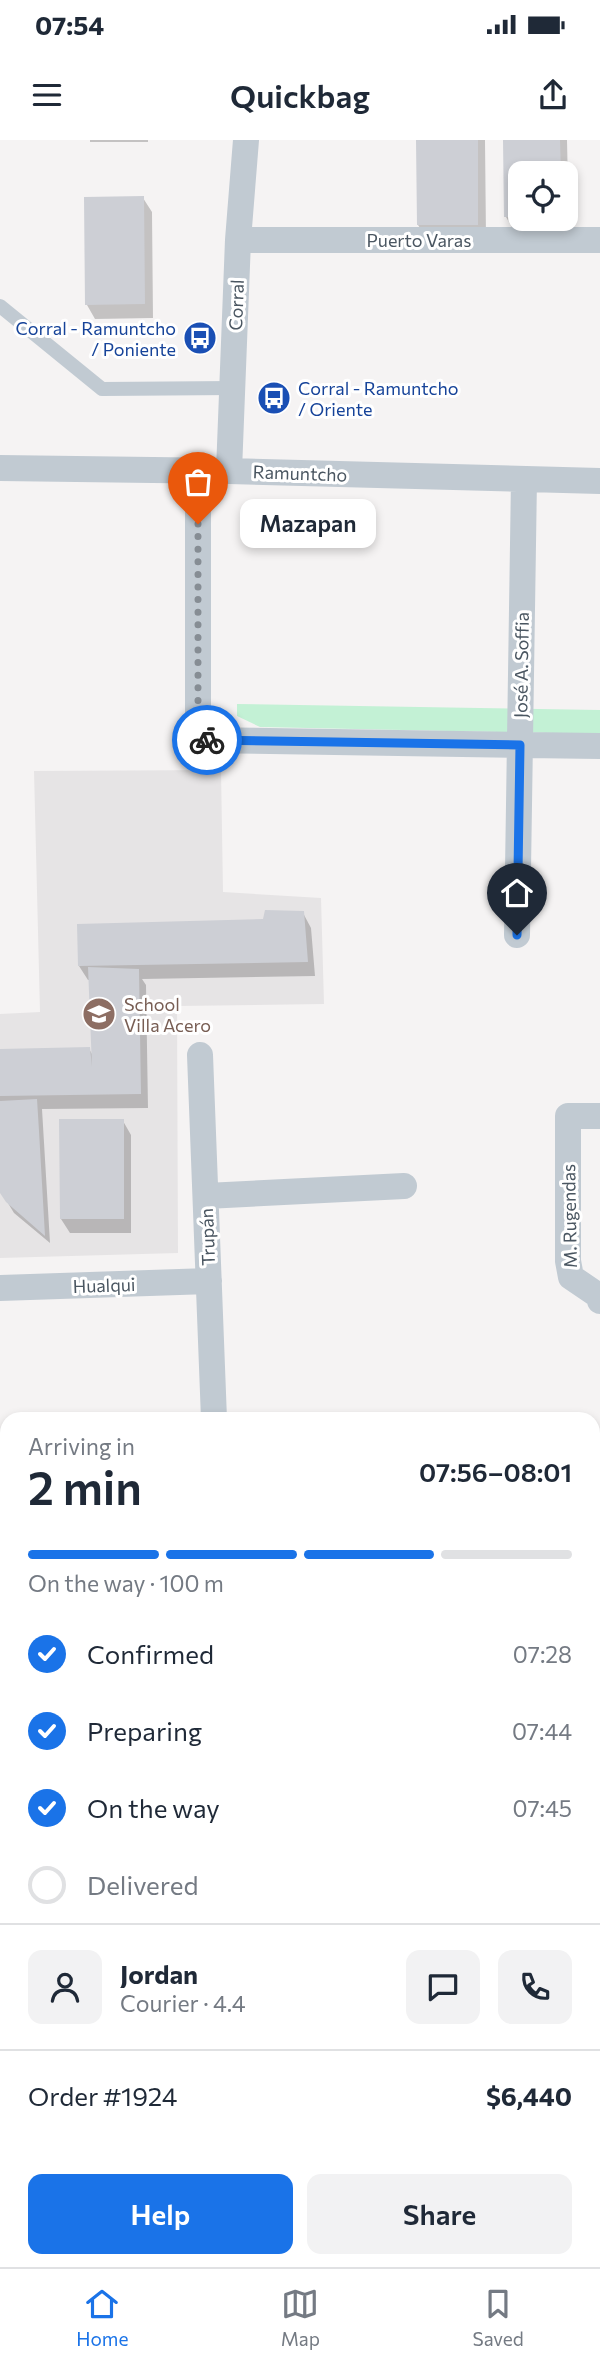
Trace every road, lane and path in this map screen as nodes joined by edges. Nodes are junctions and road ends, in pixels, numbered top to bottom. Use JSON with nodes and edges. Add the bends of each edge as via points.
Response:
{"nodes":[{"id":1,"x":246,"y":140,"type":"edge"},
{"id":2,"x":238,"y":240,"type":"junction"},
{"id":3,"x":600,"y":240,"type":"edge"},
{"id":4,"x":0,"y":306,"type":"edge"},
{"id":5,"x":233,"y":388,"type":"junction"},
{"id":6,"x":0,"y":468,"type":"edge"},
{"id":7,"x":198,"y":471,"type":"junction"},
{"id":8,"x":229,"y":471,"type":"junction"},
{"id":9,"x":524,"y":479,"type":"junction"},
{"id":10,"x":600,"y":481,"type":"edge"},
{"id":11,"x":520,"y":745,"type":"junction"},
{"id":12,"x":600,"y":746,"type":"edge"},
{"id":13,"x":517,"y":935,"type":"dead end"},
{"id":14,"x":200,"y":1055,"type":"dead end"},
{"id":15,"x":600,"y":1116,"type":"edge"},
{"id":16,"x":404,"y":1186,"type":"dead end"},
{"id":17,"x":206,"y":1196,"type":"junction"},
{"id":18,"x":209,"y":1281,"type":"junction"},
{"id":19,"x":0,"y":1288,"type":"edge"},
{"id":20,"x":600,"y":1301,"type":"edge"},
{"id":21,"x":214,"y":1412,"type":"edge"}],
"edges":[{"from":1,"to":2,"type":"street","name":"Corral"},
{"from":2,"to":3,"type":"street","name":"Puerto Varas"},
{"from":2,"to":5,"type":"street","name":"Corral"},
{"from":4,"to":5,"type":"lane","via":[[102,389]]},
{"from":5,"to":8,"type":"street","name":"Corral"},
{"from":6,"to":7,"type":"street","name":"Ramuntcho"},
{"from":7,"to":8,"type":"street","name":"Ramuntcho"},
{"from":7,"to":11,"type":"street","via":[[198,740]]},
{"from":8,"to":9,"type":"street","name":"Ramuntcho"},
{"from":9,"to":10,"type":"street","name":"Ramuntcho"},
{"from":9,"to":11,"type":"street","name":"José A. Soffia"},
{"from":11,"to":12,"type":"street"},
{"from":11,"to":13,"type":"street","name":"José A. Soffia"},
{"from":14,"to":17,"type":"street","name":"Trupán"},
{"from":15,"to":20,"type":"street","name":"M. Rugendas","via":[[568,1116],[568,1261],[571,1277]]},
{"from":16,"to":17,"type":"street"},
{"from":17,"to":18,"type":"street","name":"Trupán"},
{"from":18,"to":19,"type":"street","name":"Hualqui"},
{"from":18,"to":21,"type":"street","name":"Trupán"}]}
